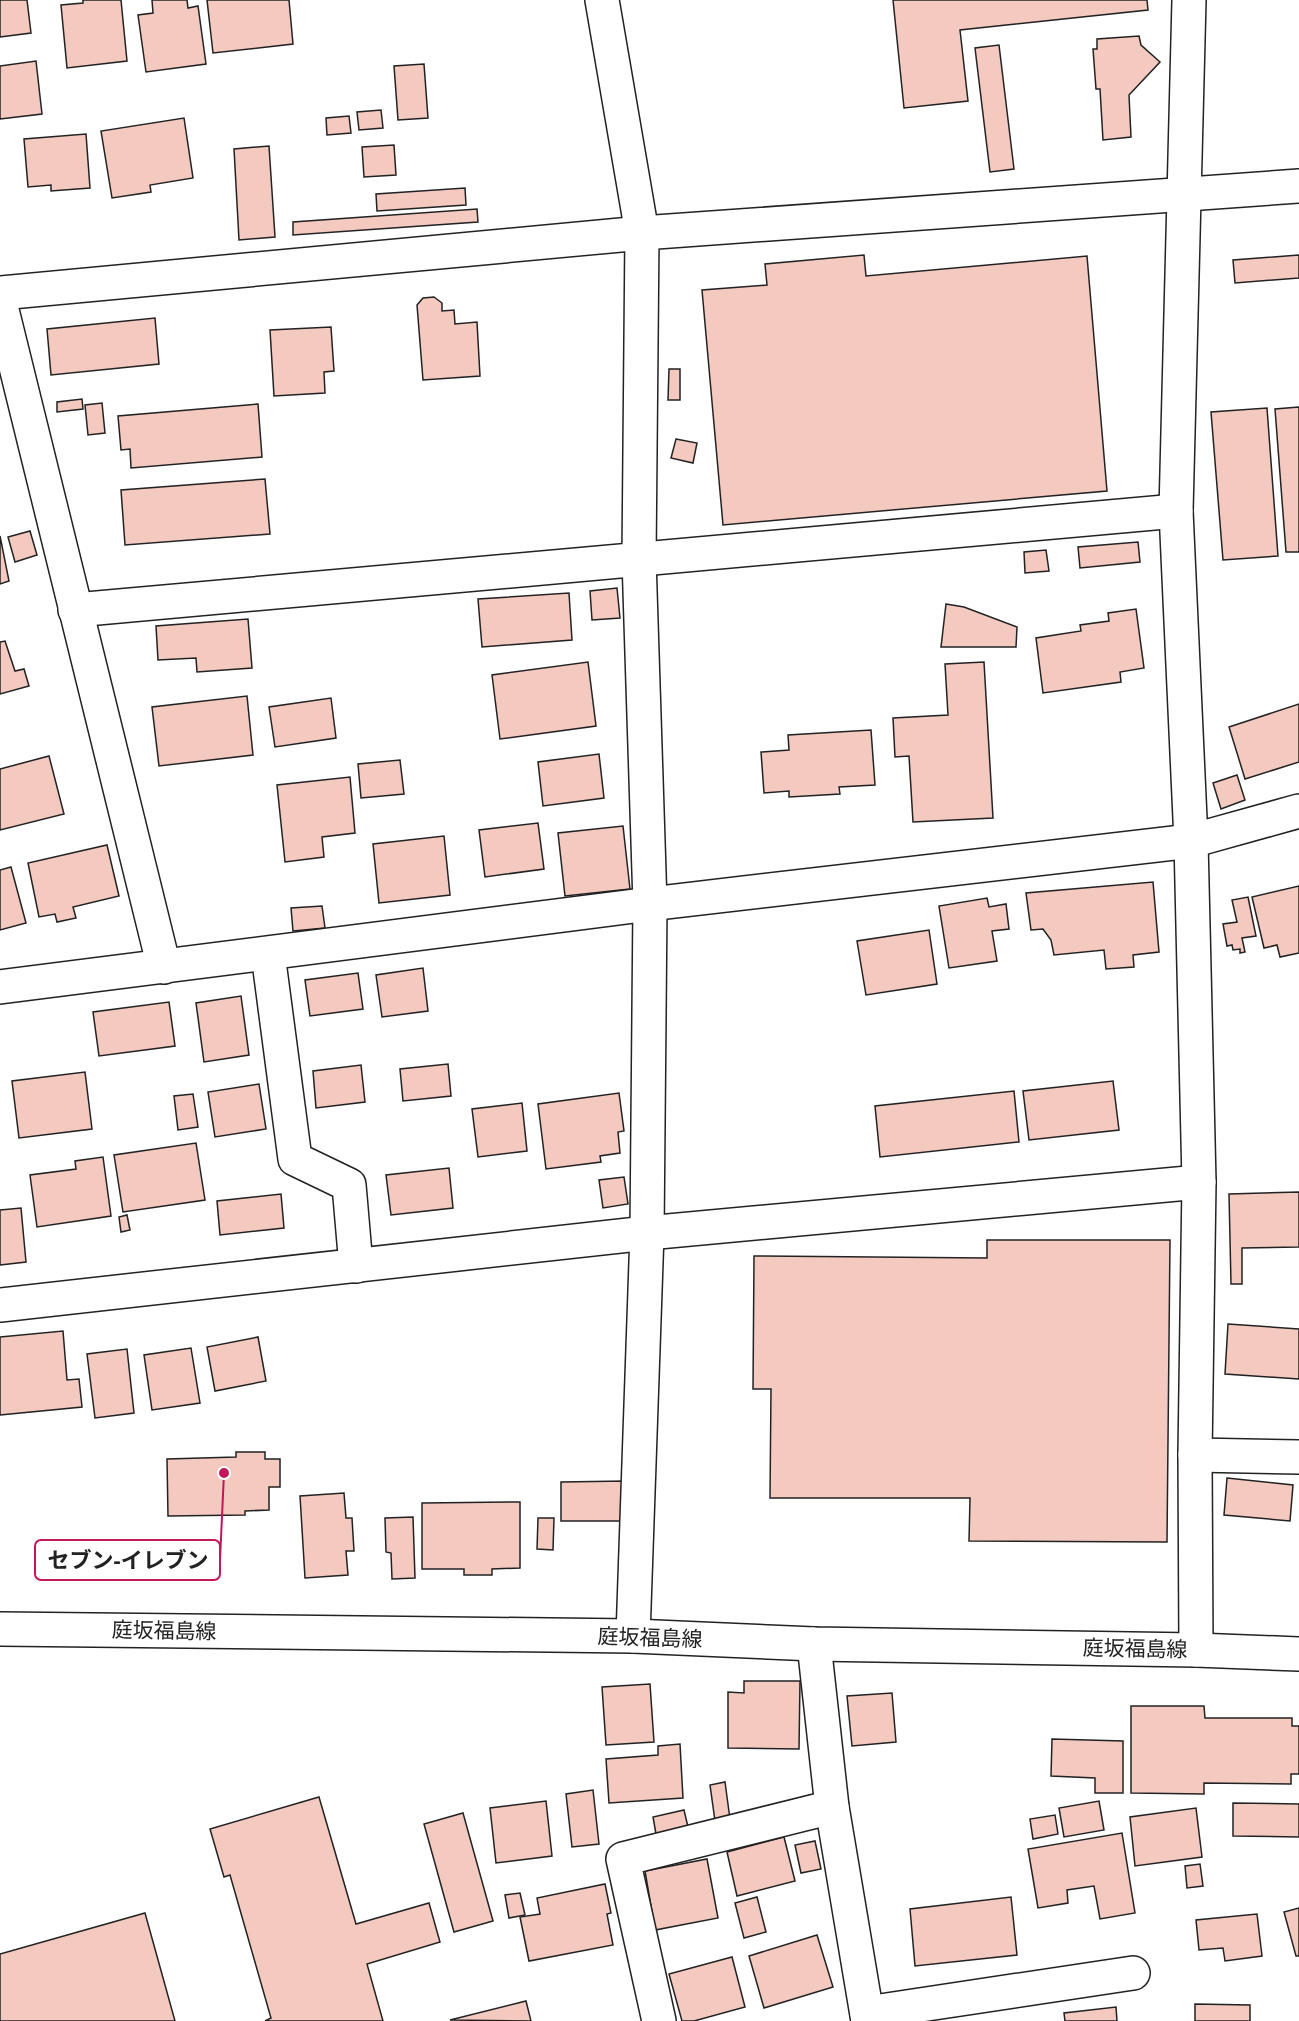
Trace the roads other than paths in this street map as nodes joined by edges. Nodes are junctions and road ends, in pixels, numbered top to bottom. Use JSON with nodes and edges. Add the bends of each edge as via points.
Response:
{"nodes":[{"id":1,"x":602,"y":0,"type":"edge"},
{"id":2,"x":1189,"y":0,"type":"edge"},
{"id":3,"x":1299,"y":186,"type":"edge"},
{"id":4,"x":1185,"y":194,"type":"junction"},
{"id":5,"x":642,"y":234,"type":"junction"},
{"id":6,"x":0,"y":293,"type":"edge"},
{"id":7,"x":0,"y":302,"type":"edge"},
{"id":8,"x":1176,"y":511,"type":"junction"},
{"id":9,"x":639,"y":559,"type":"junction"},
{"id":10,"x":75,"y":610,"type":"junction"},
{"id":11,"x":1299,"y":811,"type":"edge"},
{"id":12,"x":1191,"y":841,"type":"junction"},
{"id":13,"x":650,"y":904,"type":"junction"},
{"id":14,"x":268,"y":954,"type":"junction"},
{"id":15,"x":164,"y":967,"type":"junction"},
{"id":16,"x":0,"y":987,"type":"edge"},
{"id":17,"x":1199,"y":1182,"type":"junction"},
{"id":18,"x":647,"y":1233,"type":"junction"},
{"id":19,"x":356,"y":1266,"type":"junction"},
{"id":20,"x":0,"y":1305,"type":"edge"},
{"id":21,"x":1195,"y":1455,"type":"junction"},
{"id":22,"x":1299,"y":1457,"type":"edge"},
{"id":23,"x":0,"y":1629,"type":"edge"},
{"id":24,"x":633,"y":1636,"type":"junction"},
{"id":25,"x":814,"y":1644,"type":"junction"},
{"id":26,"x":1196,"y":1650,"type":"junction"},
{"id":27,"x":1299,"y":1654,"type":"edge"},
{"id":28,"x":832,"y":1807,"type":"junction"},
{"id":29,"x":1133,"y":1973,"type":"dead end"},
{"id":30,"x":868,"y":2017,"type":"edge"},
{"id":31,"x":659,"y":2021,"type":"edge"}],
"edges":[{"from":1,"to":5,"type":"street"},
{"from":2,"to":4,"type":"street"},
{"from":3,"to":4,"type":"street"},
{"from":4,"to":5,"type":"street"},
{"from":4,"to":8,"type":"street"},
{"from":5,"to":6,"type":"street"},
{"from":5,"to":9,"type":"street"},
{"from":7,"to":10,"type":"street"},
{"from":8,"to":9,"type":"street"},
{"from":8,"to":12,"type":"street"},
{"from":9,"to":10,"type":"street"},
{"from":9,"to":13,"type":"street"},
{"from":10,"to":15,"type":"street"},
{"from":11,"to":12,"type":"street"},
{"from":12,"to":13,"type":"street"},
{"from":12,"to":17,"type":"street"},
{"from":13,"to":14,"type":"street"},
{"from":13,"to":18,"type":"street"},
{"from":14,"to":15,"type":"street"},
{"from":14,"to":19,"type":"street","via":[[295,1159],[349,1185]]},
{"from":15,"to":16,"type":"street"},
{"from":17,"to":18,"type":"street"},
{"from":17,"to":21,"type":"street"},
{"from":18,"to":19,"type":"street"},
{"from":18,"to":24,"type":"street"},
{"from":19,"to":20,"type":"street"},
{"from":21,"to":22,"type":"street"},
{"from":21,"to":26,"type":"street"},
{"from":23,"to":24,"type":"street","name":"庭坂福島線"},
{"from":24,"to":25,"type":"street","name":"庭坂福島線"},
{"from":25,"to":26,"type":"street","name":"庭坂福島線"},
{"from":25,"to":28,"type":"street"},
{"from":26,"to":27,"type":"street","name":"庭坂福島線"},
{"from":28,"to":30,"type":"street"},
{"from":28,"to":31,"type":"street","via":[[622,1859]]},
{"from":29,"to":30,"type":"street"}]}
